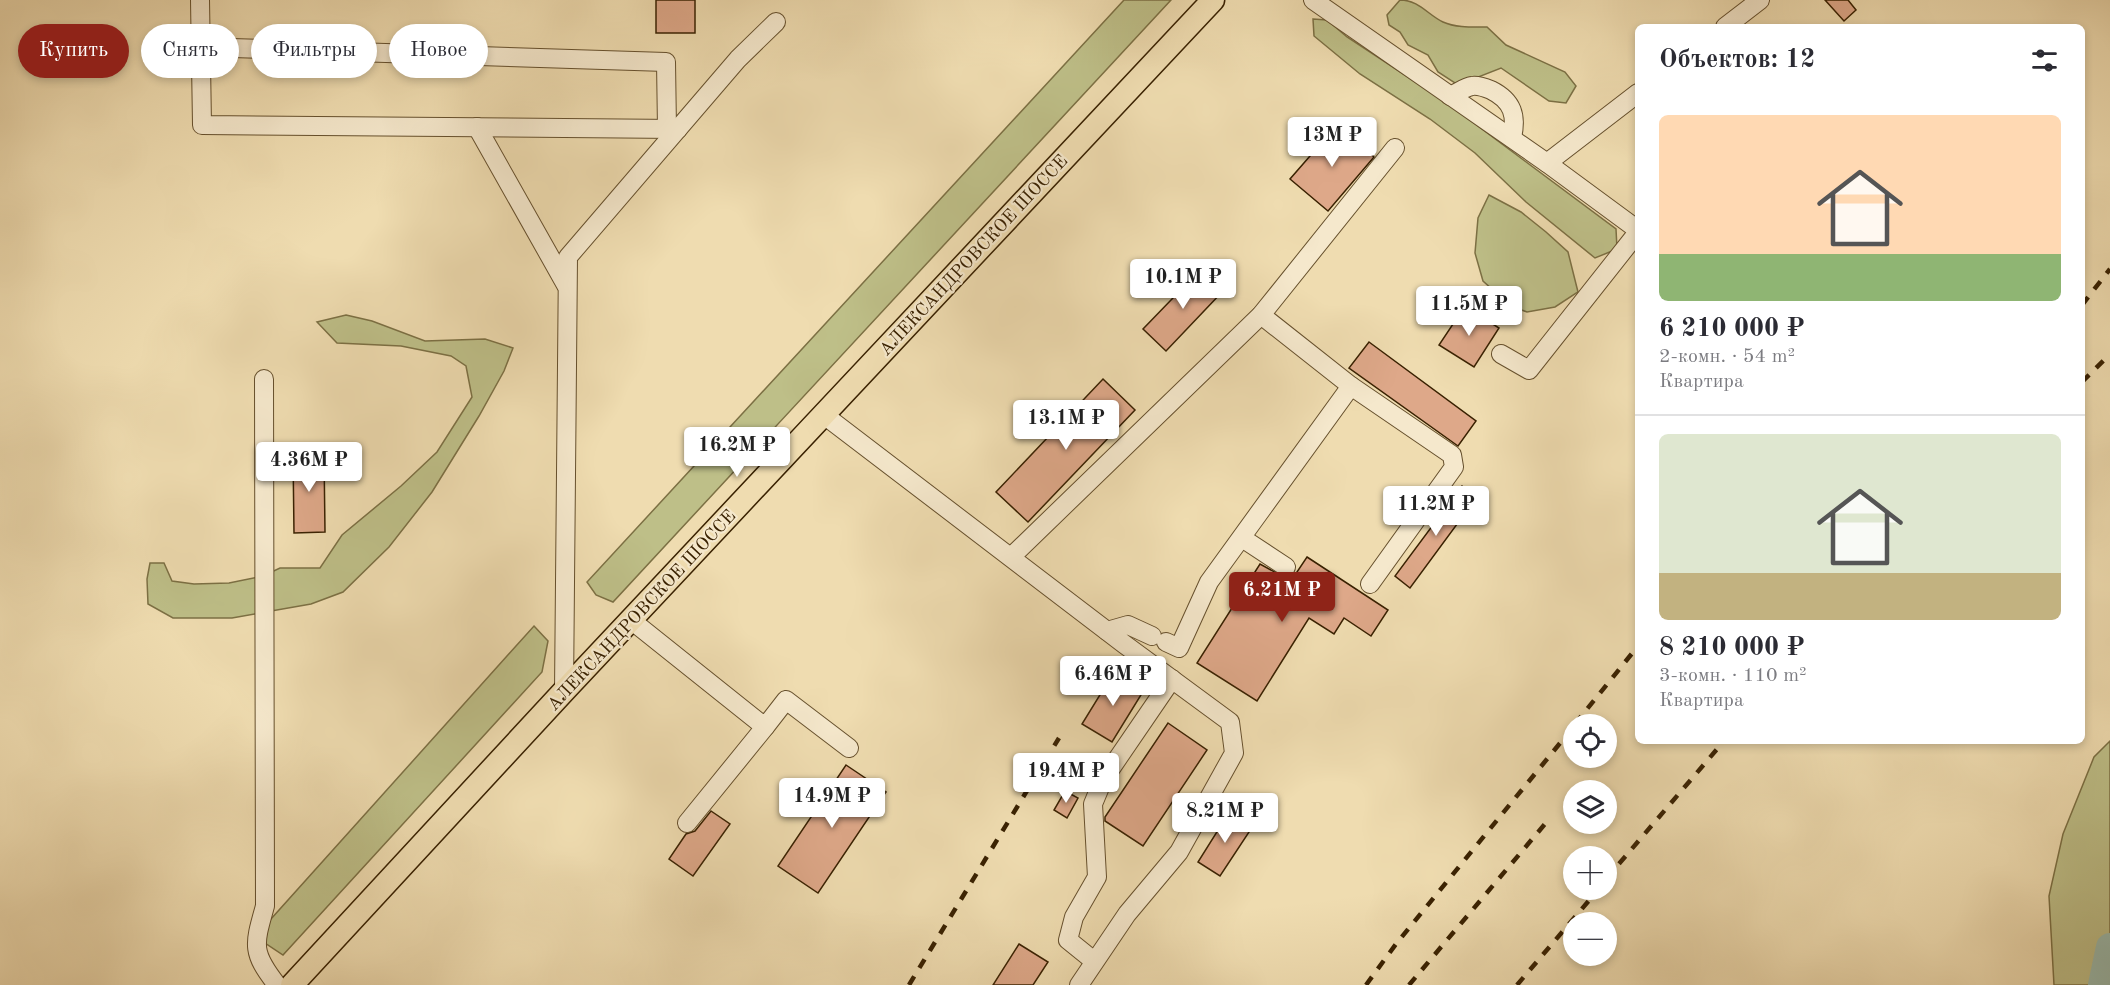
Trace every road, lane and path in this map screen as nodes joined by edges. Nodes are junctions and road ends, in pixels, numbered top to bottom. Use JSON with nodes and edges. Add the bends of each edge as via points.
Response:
{"nodes":[{"id":1,"x":200,"y":0,"type":"edge"},
{"id":2,"x":1213,"y":0,"type":"edge"},
{"id":3,"x":1313,"y":0,"type":"edge"},
{"id":4,"x":1760,"y":0,"type":"edge"},
{"id":5,"x":776,"y":21,"type":"dead end"},
{"id":6,"x":200,"y":24,"type":"edge"},
{"id":7,"x":1729,"y":24,"type":"edge"},
{"id":8,"x":239,"y":48,"type":"edge"},
{"id":9,"x":201,"y":78,"type":"edge"},
{"id":10,"x":1635,"y":95,"type":"edge"},
{"id":11,"x":1450,"y":96,"type":"junction"},
{"id":12,"x":477,"y":127,"type":"junction"},
{"id":13,"x":672,"y":129,"type":"junction"},
{"id":14,"x":1512,"y":138,"type":"junction"},
{"id":15,"x":1395,"y":148,"type":"dead end"},
{"id":16,"x":1547,"y":163,"type":"junction"},
{"id":17,"x":1635,"y":229,"type":"edge"},
{"id":18,"x":1635,"y":235,"type":"edge"},
{"id":19,"x":567,"y":287,"type":"junction"},
{"id":20,"x":1261,"y":315,"type":"junction"},
{"id":21,"x":1501,"y":354,"type":"dead end"},
{"id":22,"x":264,"y":379,"type":"dead end"},
{"id":23,"x":1351,"y":387,"type":"junction"},
{"id":24,"x":824,"y":415,"type":"junction"},
{"id":25,"x":1242,"y":537,"type":"junction"},
{"id":26,"x":1011,"y":557,"type":"junction"},
{"id":27,"x":1286,"y":567,"type":"dead end"},
{"id":28,"x":1370,"y":584,"type":"dead end"},
{"id":29,"x":631,"y":620,"type":"junction"},
{"id":30,"x":1107,"y":631,"type":"junction"},
{"id":31,"x":1172,"y":679,"type":"junction"},
{"id":32,"x":564,"y":691,"type":"junction"},
{"id":33,"x":765,"y":727,"type":"junction"},
{"id":34,"x":849,"y":748,"type":"dead end"},
{"id":35,"x":687,"y":823,"type":"dead end"},
{"id":36,"x":1094,"y":961,"type":"junction"},
{"id":37,"x":277,"y":985,"type":"edge"},
{"id":38,"x":292,"y":985,"type":"edge"},
{"id":39,"x":1079,"y":985,"type":"edge"}],
"edges":[{"from":1,"to":6,"type":"lane"},
{"from":2,"to":24,"type":"main road","name":"АЛЕКСАНДРОВСКОЕ ШОССЕ"},
{"from":3,"to":11,"type":"lane"},
{"from":4,"to":7,"type":"lane"},
{"from":5,"to":13,"type":"lane"},
{"from":8,"to":13,"type":"lane","via":[[666,62]]},
{"from":9,"to":12,"type":"lane","via":[[202,125]]},
{"from":10,"to":16,"type":"lane"},
{"from":11,"to":14,"type":"lane"},
{"from":11,"to":14,"type":"lane","via":[[1473,86],[1500,94],[1510,105],[1515,124]]},
{"from":12,"to":13,"type":"lane"},
{"from":12,"to":19,"type":"lane"},
{"from":13,"to":19,"type":"lane","via":[[568,257]]},
{"from":14,"to":16,"type":"lane"},
{"from":15,"to":20,"type":"lane"},
{"from":16,"to":17,"type":"lane"},
{"from":18,"to":21,"type":"lane","via":[[1529,370]]},
{"from":19,"to":32,"type":"lane"},
{"from":20,"to":23,"type":"lane"},
{"from":20,"to":26,"type":"lane"},
{"from":22,"to":37,"type":"lane","via":[[265,906],[256,938],[261,964]]},
{"from":23,"to":25,"type":"lane"},
{"from":23,"to":28,"type":"lane","via":[[1452,455],[1454,467]]},
{"from":24,"to":26,"type":"lane"},
{"from":24,"to":29,"type":"main road","name":"АЛЕКСАНДРОВСКОЕ ШОССЕ"},
{"from":25,"to":27,"type":"lane"},
{"from":25,"to":30,"type":"lane","via":[[1209,582],[1179,648],[1128,625]]},
{"from":26,"to":30,"type":"lane"},
{"from":29,"to":32,"type":"main road","name":"АЛЕКСАНДРОВСКОЕ ШОССЕ"},
{"from":29,"to":33,"type":"lane"},
{"from":30,"to":31,"type":"lane"},
{"from":31,"to":36,"type":"lane","via":[[1103,780],[1093,804],[1096,877],[1074,917],[1068,940]]},
{"from":31,"to":36,"type":"lane","via":[[1230,722],[1233,753],[1179,852]]},
{"from":32,"to":38,"type":"main road","name":"АЛЕКСАНДРОВСКОЕ ШОССЕ"},
{"from":33,"to":34,"type":"lane","via":[[786,700]]},
{"from":33,"to":35,"type":"lane"},
{"from":36,"to":39,"type":"lane"}]}
